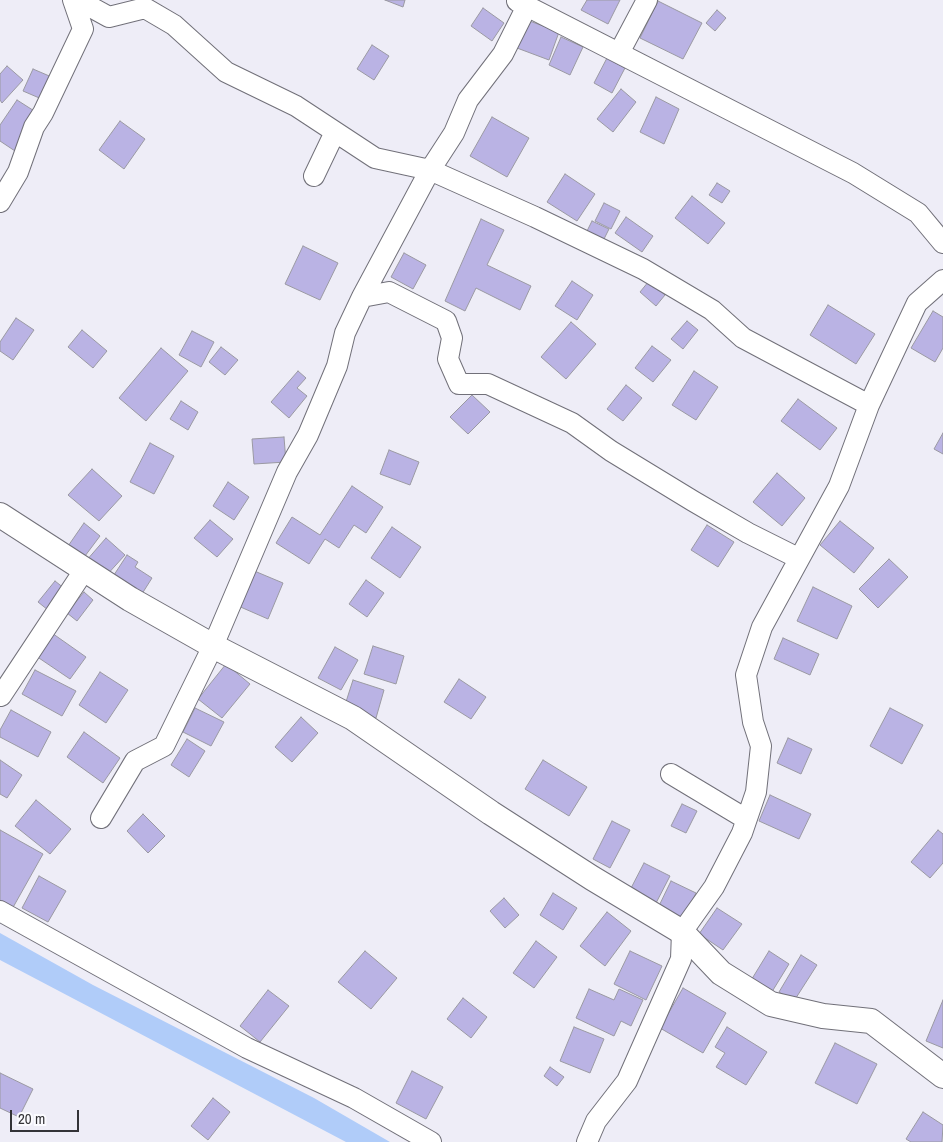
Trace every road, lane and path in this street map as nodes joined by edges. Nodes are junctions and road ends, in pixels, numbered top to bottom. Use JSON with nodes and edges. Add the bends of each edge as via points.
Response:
{"nodes":[{"id":1,"x":73,"y":0,"type":"edge"},
{"id":2,"x":78,"y":0,"type":"edge"},
{"id":3,"x":647,"y":0,"type":"edge"},
{"id":4,"x":521,"y":3,"type":"edge"},
{"id":5,"x":619,"y":53,"type":"junction"},
{"id":6,"x":335,"y":132,"type":"junction"},
{"id":7,"x":430,"y":170,"type":"junction"},
{"id":8,"x":314,"y":176,"type":"dead end"},
{"id":9,"x":0,"y":202,"type":"edge"},
{"id":10,"x":943,"y":243,"type":"edge"},
{"id":11,"x":943,"y":280,"type":"edge"},
{"id":12,"x":362,"y":297,"type":"junction"},
{"id":13,"x":869,"y":406,"type":"junction"},
{"id":14,"x":0,"y":515,"type":"edge"},
{"id":15,"x":798,"y":558,"type":"junction"},
{"id":16,"x":85,"y":569,"type":"junction"},
{"id":17,"x":213,"y":646,"type":"junction"},
{"id":18,"x":1,"y":696,"type":"edge"},
{"id":19,"x":671,"y":774,"type":"dead end"},
{"id":20,"x":101,"y":818,"type":"dead end"},
{"id":21,"x":746,"y":820,"type":"junction"},
{"id":22,"x":0,"y":911,"type":"edge"},
{"id":23,"x":682,"y":932,"type":"junction"},
{"id":24,"x":943,"y":1076,"type":"edge"},
{"id":25,"x":431,"y":1142,"type":"edge"},
{"id":26,"x":587,"y":1142,"type":"edge"}],
"edges":[{"from":1,"to":9,"type":"street","via":[[83,28],[44,113],[34,127],[18,172]]},
{"from":2,"to":6,"type":"street","via":[[109,17],[145,8],[174,25],[226,72],[296,106]]},
{"from":3,"to":5,"type":"street"},
{"from":4,"to":5,"type":"street"},
{"from":4,"to":7,"type":"street","via":[[503,54],[468,100],[454,133]]},
{"from":5,"to":10,"type":"street","via":[[853,173],[918,213]]},
{"from":6,"to":7,"type":"street","via":[[376,158]]},
{"from":6,"to":8,"type":"street"},
{"from":7,"to":12,"type":"street"},
{"from":7,"to":13,"type":"street","via":[[643,269],[712,310],[743,338]]},
{"from":11,"to":13,"type":"street","via":[[917,303]]},
{"from":12,"to":15,"type":"street","via":[[389,292],[446,321],[452,338],[448,359],[459,384],[488,384],[572,423],[693,501]]},
{"from":12,"to":17,"type":"street","via":[[345,333],[337,366],[308,435],[287,472]]},
{"from":13,"to":15,"type":"street","via":[[839,486]]},
{"from":14,"to":16,"type":"street"},
{"from":15,"to":21,"type":"street","via":[[762,627],[746,675],[753,722],[761,746],[756,792]]},
{"from":16,"to":17,"type":"street","via":[[130,599]]},
{"from":16,"to":18,"type":"street"},
{"from":17,"to":20,"type":"street","via":[[164,746],[134,761]]},
{"from":17,"to":23,"type":"street","via":[[353,718],[561,858]]},
{"from":19,"to":21,"type":"street"},
{"from":21,"to":23,"type":"street","via":[[714,887]]},
{"from":22,"to":25,"type":"street","via":[[247,1048],[386,1114]]},
{"from":23,"to":24,"type":"street","via":[[721,973],[771,1004],[823,1016],[871,1021]]},
{"from":23,"to":26,"type":"street","via":[[681,959],[627,1081],[596,1121]]}]}
